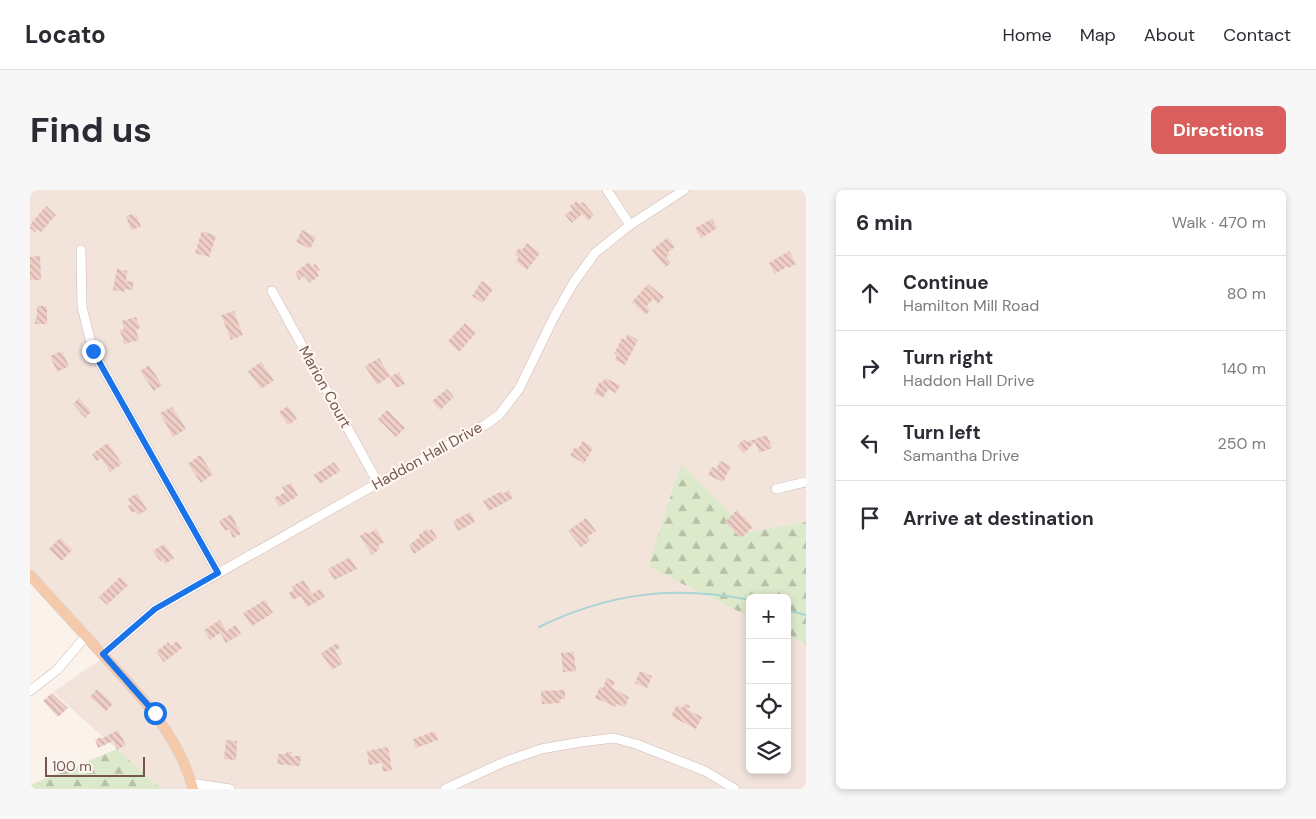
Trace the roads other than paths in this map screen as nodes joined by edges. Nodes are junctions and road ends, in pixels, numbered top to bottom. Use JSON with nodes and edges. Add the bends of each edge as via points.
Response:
{"nodes":[{"id":1,"x":607,"y":190,"type":"edge"},
{"id":2,"x":684,"y":190,"type":"edge"},
{"id":3,"x":630,"y":225,"type":"junction"},
{"id":4,"x":81,"y":250,"type":"dead end"},
{"id":5,"x":272,"y":292,"type":"dead end"},
{"id":6,"x":806,"y":482,"type":"edge"},
{"id":7,"x":378,"y":483,"type":"junction"},
{"id":8,"x":776,"y":489,"type":"dead end"},
{"id":9,"x":218,"y":573,"type":"junction"},
{"id":10,"x":30,"y":575,"type":"edge"},
{"id":11,"x":86,"y":636,"type":"junction"},
{"id":12,"x":103,"y":654,"type":"junction"},
{"id":13,"x":30,"y":691,"type":"edge"},
{"id":14,"x":192,"y":786,"type":"edge"},
{"id":15,"x":230,"y":789,"type":"edge"},
{"id":16,"x":445,"y":789,"type":"edge"},
{"id":17,"x":735,"y":789,"type":"edge"}],
"edges":[{"from":1,"to":3,"type":"street"},
{"from":2,"to":3,"type":"street","name":"Haddon Hall Drive"},
{"from":3,"to":7,"type":"street","name":"Haddon Hall Drive","via":[[595,253],[574,282],[519,389],[499,415]]},
{"from":4,"to":9,"type":"street","via":[[82,307],[93,351]]},
{"from":5,"to":7,"type":"street","name":"Marion Court"},
{"from":6,"to":8,"type":"street"},
{"from":7,"to":9,"type":"street","name":"Haddon Hall Drive"},
{"from":9,"to":12,"type":"street","name":"Haddon Hall Drive","via":[[155,609]]},
{"from":10,"to":11,"type":"main road"},
{"from":11,"to":12,"type":"main road"},
{"from":11,"to":13,"type":"street","via":[[57,670]]},
{"from":12,"to":14,"type":"main road","via":[[155,713],[175,746]]},
{"from":14,"to":15,"type":"street"},
{"from":16,"to":17,"type":"street","via":[[541,749],[614,738],[704,771]]}]}
